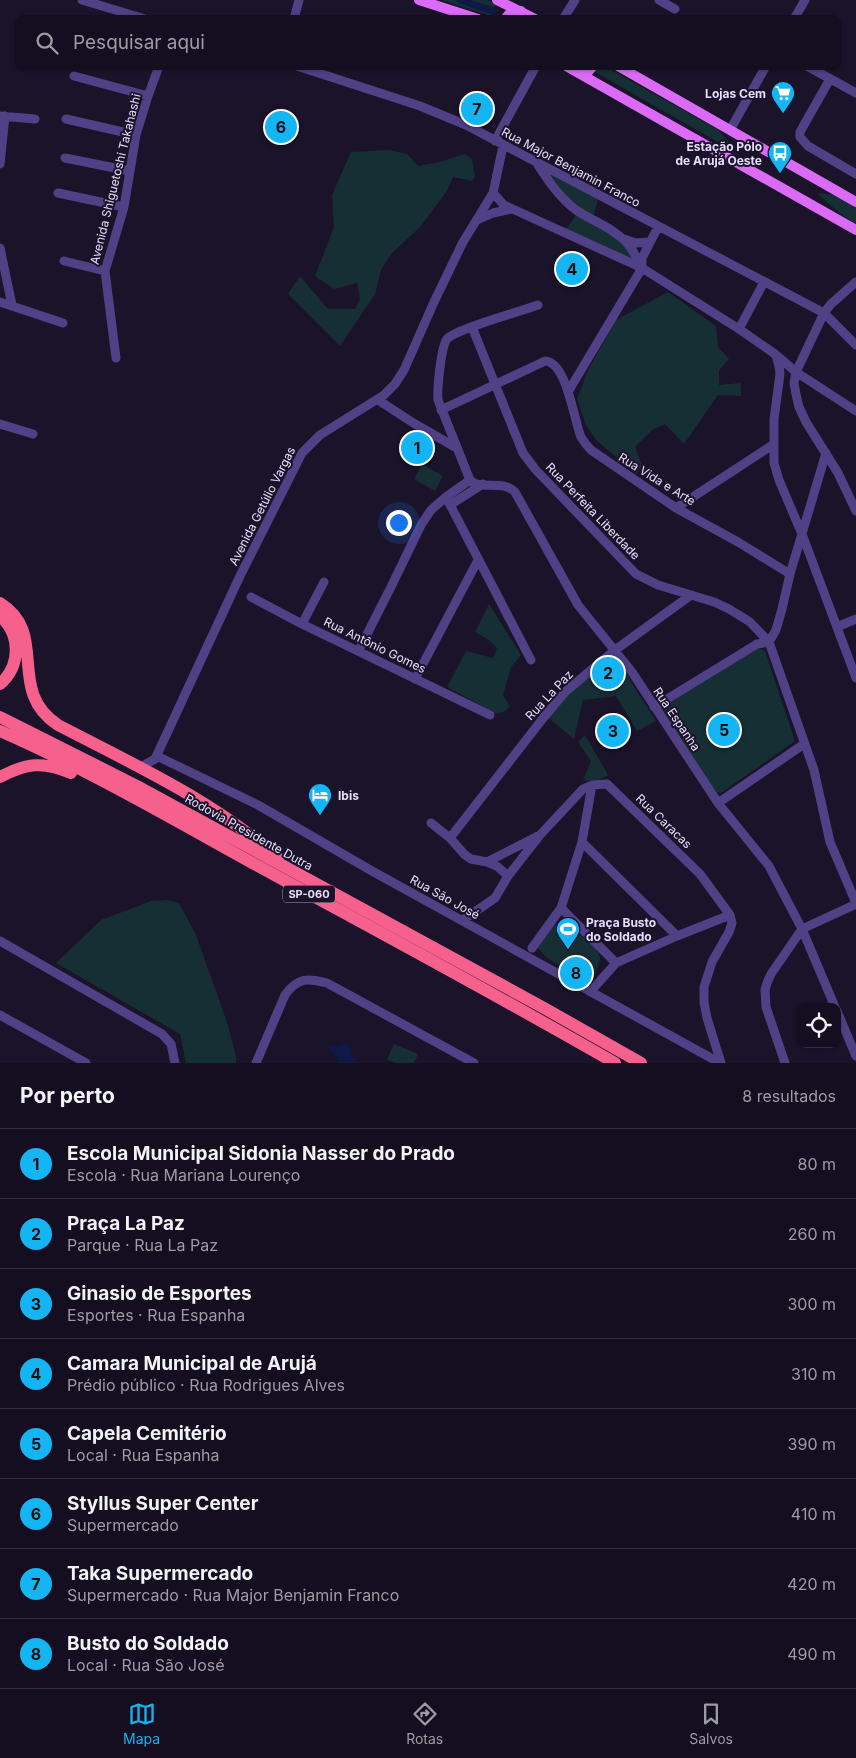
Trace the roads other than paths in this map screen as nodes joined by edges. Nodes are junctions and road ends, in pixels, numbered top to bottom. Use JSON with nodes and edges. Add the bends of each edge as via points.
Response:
{"nodes":[{"id":1,"x":82,"y":0,"type":"edge"},
{"id":2,"x":299,"y":0,"type":"edge"},
{"id":3,"x":419,"y":0,"type":"edge"},
{"id":4,"x":497,"y":0,"type":"edge"},
{"id":5,"x":568,"y":0,"type":"edge"},
{"id":6,"x":575,"y":0,"type":"edge"},
{"id":7,"x":659,"y":0,"type":"edge"},
{"id":8,"x":804,"y":0,"type":"edge"},
{"id":9,"x":91,"y":1,"type":"edge"},
{"id":10,"x":675,"y":9,"type":"dead end"},
{"id":11,"x":521,"y":11,"type":"junction"},
{"id":12,"x":133,"y":15,"type":"edge"},
{"id":13,"x":295,"y":15,"type":"edge"},
{"id":14,"x":466,"y":15,"type":"edge"},
{"id":15,"x":508,"y":15,"type":"edge"},
{"id":16,"x":528,"y":15,"type":"edge"},
{"id":17,"x":559,"y":15,"type":"edge"},
{"id":18,"x":566,"y":15,"type":"edge"},
{"id":19,"x":796,"y":15,"type":"edge"},
{"id":20,"x":158,"y":70,"type":"edge"},
{"id":21,"x":309,"y":70,"type":"edge"},
{"id":22,"x":534,"y":70,"type":"edge"},
{"id":23,"x":573,"y":70,"type":"edge"},
{"id":24,"x":590,"y":70,"type":"edge"},
{"id":25,"x":625,"y":70,"type":"edge"},
{"id":26,"x":764,"y":70,"type":"edge"},
{"id":27,"x":814,"y":70,"type":"edge"},
{"id":28,"x":582,"y":75,"type":"junction"},
{"id":29,"x":74,"y":76,"type":"dead end"},
{"id":30,"x":830,"y":79,"type":"junction"},
{"id":31,"x":856,"y":93,"type":"edge"},
{"id":32,"x":148,"y":96,"type":"junction"},
{"id":33,"x":3,"y":116,"type":"edge"},
{"id":34,"x":35,"y":119,"type":"dead end"},
{"id":35,"x":66,"y":119,"type":"dead end"},
{"id":36,"x":730,"y":130,"type":"junction"},
{"id":37,"x":136,"y":135,"type":"junction"},
{"id":38,"x":499,"y":143,"type":"junction"},
{"id":39,"x":65,"y":158,"type":"dead end"},
{"id":40,"x":536,"y":163,"type":"junction"},
{"id":41,"x":0,"y":164,"type":"edge"},
{"id":42,"x":130,"y":171,"type":"junction"},
{"id":43,"x":856,"y":174,"type":"edge"},
{"id":44,"x":493,"y":193,"type":"junction"},
{"id":45,"x":58,"y":194,"type":"dead end"},
{"id":46,"x":856,"y":202,"type":"edge"},
{"id":47,"x":124,"y":207,"type":"junction"},
{"id":48,"x":512,"y":209,"type":"junction"},
{"id":49,"x":475,"y":222,"type":"junction"},
{"id":50,"x":658,"y":227,"type":"junction"},
{"id":51,"x":856,"y":230,"type":"edge"},
{"id":52,"x":621,"y":237,"type":"junction"},
{"id":53,"x":650,"y":242,"type":"junction"},
{"id":54,"x":0,"y":248,"type":"edge"},
{"id":55,"x":64,"y":261,"type":"dead end"},
{"id":56,"x":642,"y":268,"type":"junction"},
{"id":57,"x":105,"y":271,"type":"junction"},
{"id":58,"x":764,"y":282,"type":"junction"},
{"id":59,"x":855,"y":283,"type":"edge"},
{"id":60,"x":0,"y":302,"type":"edge"},
{"id":61,"x":12,"y":305,"type":"junction"},
{"id":62,"x":538,"y":305,"type":"dead end"},
{"id":63,"x":824,"y":313,"type":"junction"},
{"id":64,"x":64,"y":323,"type":"dead end"},
{"id":65,"x":472,"y":327,"type":"junction"},
{"id":66,"x":739,"y":329,"type":"junction"},
{"id":67,"x":856,"y":345,"type":"edge"},
{"id":68,"x":776,"y":354,"type":"junction"},
{"id":69,"x":116,"y":358,"type":"dead end"},
{"id":70,"x":796,"y":372,"type":"junction"},
{"id":71,"x":496,"y":385,"type":"junction"},
{"id":72,"x":568,"y":392,"type":"junction"},
{"id":73,"x":378,"y":400,"type":"junction"},
{"id":74,"x":441,"y":410,"type":"junction"},
{"id":75,"x":856,"y":411,"type":"edge"},
{"id":76,"x":0,"y":424,"type":"edge"},
{"id":77,"x":33,"y":434,"type":"dead end"},
{"id":78,"x":774,"y":444,"type":"junction"},
{"id":79,"x":456,"y":447,"type":"junction"},
{"id":80,"x":826,"y":453,"type":"junction"},
{"id":81,"x":470,"y":480,"type":"junction"},
{"id":82,"x":483,"y":484,"type":"junction"},
{"id":83,"x":853,"y":495,"type":"edge"},
{"id":84,"x":446,"y":496,"type":"junction"},
{"id":85,"x":450,"y":505,"type":"junction"},
{"id":86,"x":676,"y":508,"type":"junction"},
{"id":87,"x":856,"y":511,"type":"edge"},
{"id":88,"x":802,"y":534,"type":"junction"},
{"id":89,"x":478,"y":560,"type":"junction"},
{"id":90,"x":790,"y":574,"type":"junction"},
{"id":91,"x":324,"y":582,"type":"dead end"},
{"id":92,"x":691,"y":595,"type":"junction"},
{"id":93,"x":251,"y":597,"type":"dead end"},
{"id":94,"x":0,"y":603,"type":"edge"},
{"id":95,"x":0,"y":616,"type":"edge"},
{"id":96,"x":856,"y":619,"type":"edge"},
{"id":97,"x":302,"y":624,"type":"junction"},
{"id":98,"x":837,"y":627,"type":"junction"},
{"id":99,"x":769,"y":642,"type":"junction"},
{"id":100,"x":358,"y":650,"type":"junction"},
{"id":101,"x":615,"y":650,"type":"junction"},
{"id":102,"x":531,"y":660,"type":"dead end"},
{"id":103,"x":415,"y":678,"type":"junction"},
{"id":104,"x":856,"y":678,"type":"edge"},
{"id":105,"x":0,"y":684,"type":"edge"},
{"id":106,"x":654,"y":707,"type":"junction"},
{"id":107,"x":490,"y":715,"type":"dead end"},
{"id":108,"x":0,"y":717,"type":"edge"},
{"id":109,"x":0,"y":730,"type":"edge"},
{"id":110,"x":804,"y":744,"type":"junction"},
{"id":111,"x":156,"y":757,"type":"junction"},
{"id":112,"x":139,"y":768,"type":"junction"},
{"id":113,"x":0,"y":777,"type":"edge"},
{"id":114,"x":160,"y":779,"type":"junction"},
{"id":115,"x":592,"y":785,"type":"junction"},
{"id":116,"x":132,"y":797,"type":"junction"},
{"id":117,"x":718,"y":803,"type":"junction"},
{"id":118,"x":431,"y":823,"type":"dead end"},
{"id":119,"x":540,"y":835,"type":"junction"},
{"id":120,"x":450,"y":838,"type":"junction"},
{"id":121,"x":582,"y":842,"type":"junction"},
{"id":122,"x":487,"y":862,"type":"junction"},
{"id":123,"x":297,"y":874,"type":"junction"},
{"id":124,"x":508,"y":876,"type":"junction"},
{"id":125,"x":856,"y":904,"type":"edge"},
{"id":126,"x":561,"y":908,"type":"junction"},
{"id":127,"x":730,"y":915,"type":"junction"},
{"id":128,"x":463,"y":920,"type":"junction"},
{"id":129,"x":802,"y":929,"type":"junction"},
{"id":130,"x":677,"y":936,"type":"junction"},
{"id":131,"x":0,"y":941,"type":"edge"},
{"id":132,"x":532,"y":948,"type":"dead end"},
{"id":133,"x":616,"y":963,"type":"junction"},
{"id":134,"x":590,"y":992,"type":"junction"},
{"id":135,"x":833,"y":1003,"type":"edge"},
{"id":136,"x":0,"y":1015,"type":"edge"},
{"id":137,"x":841,"y":1021,"type":"edge"},
{"id":138,"x":856,"y":1056,"type":"edge"},
{"id":139,"x":471,"y":1062,"type":"edge"},
{"id":140,"x":86,"y":1063,"type":"edge"},
{"id":141,"x":175,"y":1063,"type":"edge"},
{"id":142,"x":256,"y":1063,"type":"edge"},
{"id":143,"x":615,"y":1063,"type":"edge"},
{"id":144,"x":641,"y":1063,"type":"edge"},
{"id":145,"x":721,"y":1063,"type":"edge"},
{"id":146,"x":785,"y":1063,"type":"edge"}],
"edges":[{"from":1,"to":9,"type":"street"},
{"from":2,"to":13,"type":"street"},
{"from":3,"to":14,"type":"main road"},
{"from":4,"to":11,"type":"main road"},
{"from":5,"to":17,"type":"street"},
{"from":6,"to":18,"type":"street"},
{"from":7,"to":10,"type":"street"},
{"from":8,"to":19,"type":"street"},
{"from":9,"to":12,"type":"street"},
{"from":11,"to":15,"type":"main road"},
{"from":11,"to":16,"type":"main road"},
{"from":20,"to":32,"type":"street","name":"Avenida Shiguetoshi Takahashi"},
{"from":21,"to":38,"type":"street","name":"Rua Major Benjamin Franco","via":[[437,112]]},
{"from":22,"to":38,"type":"street","name":"Avenida Getúlio Vargas"},
{"from":23,"to":28,"type":"main road"},
{"from":24,"to":28,"type":"main road"},
{"from":25,"to":36,"type":"main road"},
{"from":26,"to":36,"type":"street"},
{"from":27,"to":30,"type":"street"},
{"from":28,"to":51,"type":"main road"},
{"from":29,"to":32,"type":"street"},
{"from":30,"to":31,"type":"street"},
{"from":30,"to":43,"type":"street","via":[[800,137],[808,146]]},
{"from":32,"to":37,"type":"street","name":"Avenida Shiguetoshi Takahashi"},
{"from":33,"to":34,"type":"street"},
{"from":33,"to":41,"type":"street"},
{"from":35,"to":37,"type":"street"},
{"from":36,"to":46,"type":"main road"},
{"from":37,"to":42,"type":"street","name":"Avenida Shiguetoshi Takahashi"},
{"from":38,"to":40,"type":"street","name":"Rua Major Benjamin Franco"},
{"from":38,"to":44,"type":"street","name":"Avenida Getúlio Vargas"},
{"from":39,"to":42,"type":"street"},
{"from":40,"to":50,"type":"street","name":"Rua Major Benjamin Franco"},
{"from":40,"to":52,"type":"street","via":[[568,204]]},
{"from":42,"to":47,"type":"street","name":"Avenida Shiguetoshi Takahashi"},
{"from":44,"to":48,"type":"street"},
{"from":44,"to":49,"type":"street","name":"Avenida Getúlio Vargas"},
{"from":45,"to":47,"type":"street"},
{"from":47,"to":57,"type":"street","name":"Avenida Shiguetoshi Takahashi"},
{"from":48,"to":49,"type":"street","via":[[493,212]]},
{"from":48,"to":56,"type":"street"},
{"from":49,"to":73,"type":"street","name":"Avenida Getúlio Vargas","via":[[462,242],[404,370],[390,390]]},
{"from":50,"to":53,"type":"street"},
{"from":50,"to":58,"type":"street","name":"Rua Major Benjamin Franco"},
{"from":52,"to":53,"type":"street"},
{"from":52,"to":56,"type":"street","via":[[632,248]]},
{"from":53,"to":56,"type":"street","via":[[642,258]]},
{"from":54,"to":61,"type":"street"},
{"from":55,"to":57,"type":"street"},
{"from":56,"to":66,"type":"street"},
{"from":56,"to":72,"type":"street"},
{"from":57,"to":69,"type":"street","name":"Avenida Shiguetoshi Takahashi"},
{"from":58,"to":63,"type":"street","name":"Rua Major Benjamin Franco"},
{"from":58,"to":66,"type":"street"},
{"from":59,"to":63,"type":"street"},
{"from":60,"to":61,"type":"street"},
{"from":61,"to":64,"type":"street"},
{"from":62,"to":65,"type":"street"},
{"from":63,"to":67,"type":"street","name":"Rua Major Benjamin Franco"},
{"from":63,"to":70,"type":"street"},
{"from":65,"to":71,"type":"street","name":"Rua Perfeita Liberdade"},
{"from":65,"to":74,"type":"street","via":[[445,342],[437,391]]},
{"from":66,"to":68,"type":"street"},
{"from":68,"to":70,"type":"street"},
{"from":68,"to":78,"type":"street","via":[[780,374]]},
{"from":70,"to":75,"type":"street"},
{"from":70,"to":80,"type":"street","via":[[794,383],[799,407]]},
{"from":71,"to":72,"type":"street","name":"Rua Vida e Arte","via":[[545,361],[556,367]]},
{"from":71,"to":74,"type":"street"},
{"from":71,"to":92,"type":"street","name":"Rua Perfeita Liberdade","via":[[523,452],[535,469],[636,574]]},
{"from":72,"to":86,"type":"street","name":"Rua Vida e Arte","via":[[587,446]]},
{"from":73,"to":79,"type":"street"},
{"from":73,"to":111,"type":"street","name":"Avenida Getúlio Vargas","via":[[320,435],[302,453],[240,576]]},
{"from":74,"to":79,"type":"street"},
{"from":76,"to":77,"type":"street"},
{"from":78,"to":86,"type":"street"},
{"from":78,"to":88,"type":"street","via":[[774,463],[779,480]]},
{"from":79,"to":81,"type":"street"},
{"from":80,"to":83,"type":"street"},
{"from":80,"to":88,"type":"street"},
{"from":81,"to":82,"type":"street","name":"Rua Espanha","via":[[474,484]]},
{"from":81,"to":84,"type":"street"},
{"from":82,"to":85,"type":"street"},
{"from":82,"to":101,"type":"street","name":"Rua Espanha","via":[[509,486],[515,492],[578,605]]},
{"from":83,"to":87,"type":"street"},
{"from":84,"to":85,"type":"street"},
{"from":84,"to":100,"type":"street","via":[[421,525]]},
{"from":85,"to":89,"type":"street"},
{"from":86,"to":90,"type":"street","name":"Rua Vida e Arte"},
{"from":88,"to":90,"type":"street"},
{"from":88,"to":98,"type":"street"},
{"from":89,"to":102,"type":"street"},
{"from":89,"to":103,"type":"street"},
{"from":90,"to":99,"type":"street","via":[[776,630]]},
{"from":91,"to":97,"type":"street"},
{"from":92,"to":99,"type":"street","name":"Rua Perfeita Liberdade","via":[[739,615]]},
{"from":92,"to":101,"type":"street","name":"Rua La Paz"},
{"from":93,"to":97,"type":"street","name":"Rua Antônio Gomes"},
{"from":94,"to":112,"type":"highway","via":[[14,614],[24,632],[30,686],[42,713],[58,725]]},
{"from":95,"to":105,"type":"highway","via":[[10,627],[16,646],[13,666]]},
{"from":96,"to":98,"type":"street"},
{"from":97,"to":100,"type":"street","name":"Rua Antônio Gomes"},
{"from":98,"to":104,"type":"street"},
{"from":99,"to":106,"type":"street","via":[[757,644]]},
{"from":99,"to":110,"type":"street"},
{"from":100,"to":103,"type":"street","name":"Rua Antônio Gomes"},
{"from":101,"to":106,"type":"street","name":"Rua Espanha"},
{"from":101,"to":120,"type":"street","name":"Rua La Paz","via":[[565,692]]},
{"from":103,"to":107,"type":"street","name":"Rua Antônio Gomes"},
{"from":106,"to":117,"type":"street","name":"Rua Espanha"},
{"from":108,"to":123,"type":"highway","name":"Rodovia Presidente Dutra","number":"SP-060","via":[[138,786]]},
{"from":109,"to":116,"type":"highway","name":"Rodovia Presidente Dutra","number":"SP-060"},
{"from":110,"to":117,"type":"street"},
{"from":110,"to":125,"type":"street","via":[[814,770],[830,842]]},
{"from":111,"to":112,"type":"street"},
{"from":111,"to":114,"type":"street"},
{"from":111,"to":128,"type":"street","name":"Rua São José","via":[[258,805]]},
{"from":112,"to":114,"type":"highway"},
{"from":113,"to":116,"type":"highway","via":[[25,766],[47,765]]},
{"from":114,"to":123,"type":"highway","via":[[240,826]]},
{"from":115,"to":119,"type":"street","via":[[583,789]]},
{"from":115,"to":121,"type":"street"},
{"from":115,"to":127,"type":"street","name":"Rua Caracas","via":[[607,784],[700,874]]},
{"from":116,"to":143,"type":"highway","name":"Rodovia Presidente Dutra","number":"SP-060"},
{"from":117,"to":129,"type":"street","name":"Rua Espanha","via":[[769,866]]},
{"from":118,"to":120,"type":"street"},
{"from":119,"to":122,"type":"street"},
{"from":119,"to":124,"type":"street"},
{"from":120,"to":122,"type":"street","via":[[471,859]]},
{"from":121,"to":126,"type":"street"},
{"from":121,"to":130,"type":"street"},
{"from":122,"to":124,"type":"street"},
{"from":123,"to":144,"type":"highway","name":"Rodovia Presidente Dutra","number":"SP-060"},
{"from":124,"to":128,"type":"street","via":[[494,898]]},
{"from":125,"to":129,"type":"street"},
{"from":126,"to":132,"type":"street"},
{"from":126,"to":133,"type":"street"},
{"from":127,"to":130,"type":"street"},
{"from":127,"to":145,"type":"street","via":[[729,932],[712,962],[704,987],[707,1018]]},
{"from":128,"to":134,"type":"street","name":"Rua São José"},
{"from":129,"to":135,"type":"street","name":"Rua Espanha"},
{"from":129,"to":146,"type":"street","via":[[771,974],[765,990],[766,1007]]},
{"from":130,"to":133,"type":"street"},
{"from":131,"to":141,"type":"street","via":[[162,1034],[171,1044]]},
{"from":133,"to":134,"type":"street"},
{"from":134,"to":145,"type":"street","name":"Rua São José"},
{"from":136,"to":140,"type":"street"},
{"from":137,"to":138,"type":"street"},
{"from":139,"to":142,"type":"street","via":[[328,983],[310,979],[291,987],[285,995]]}]}
